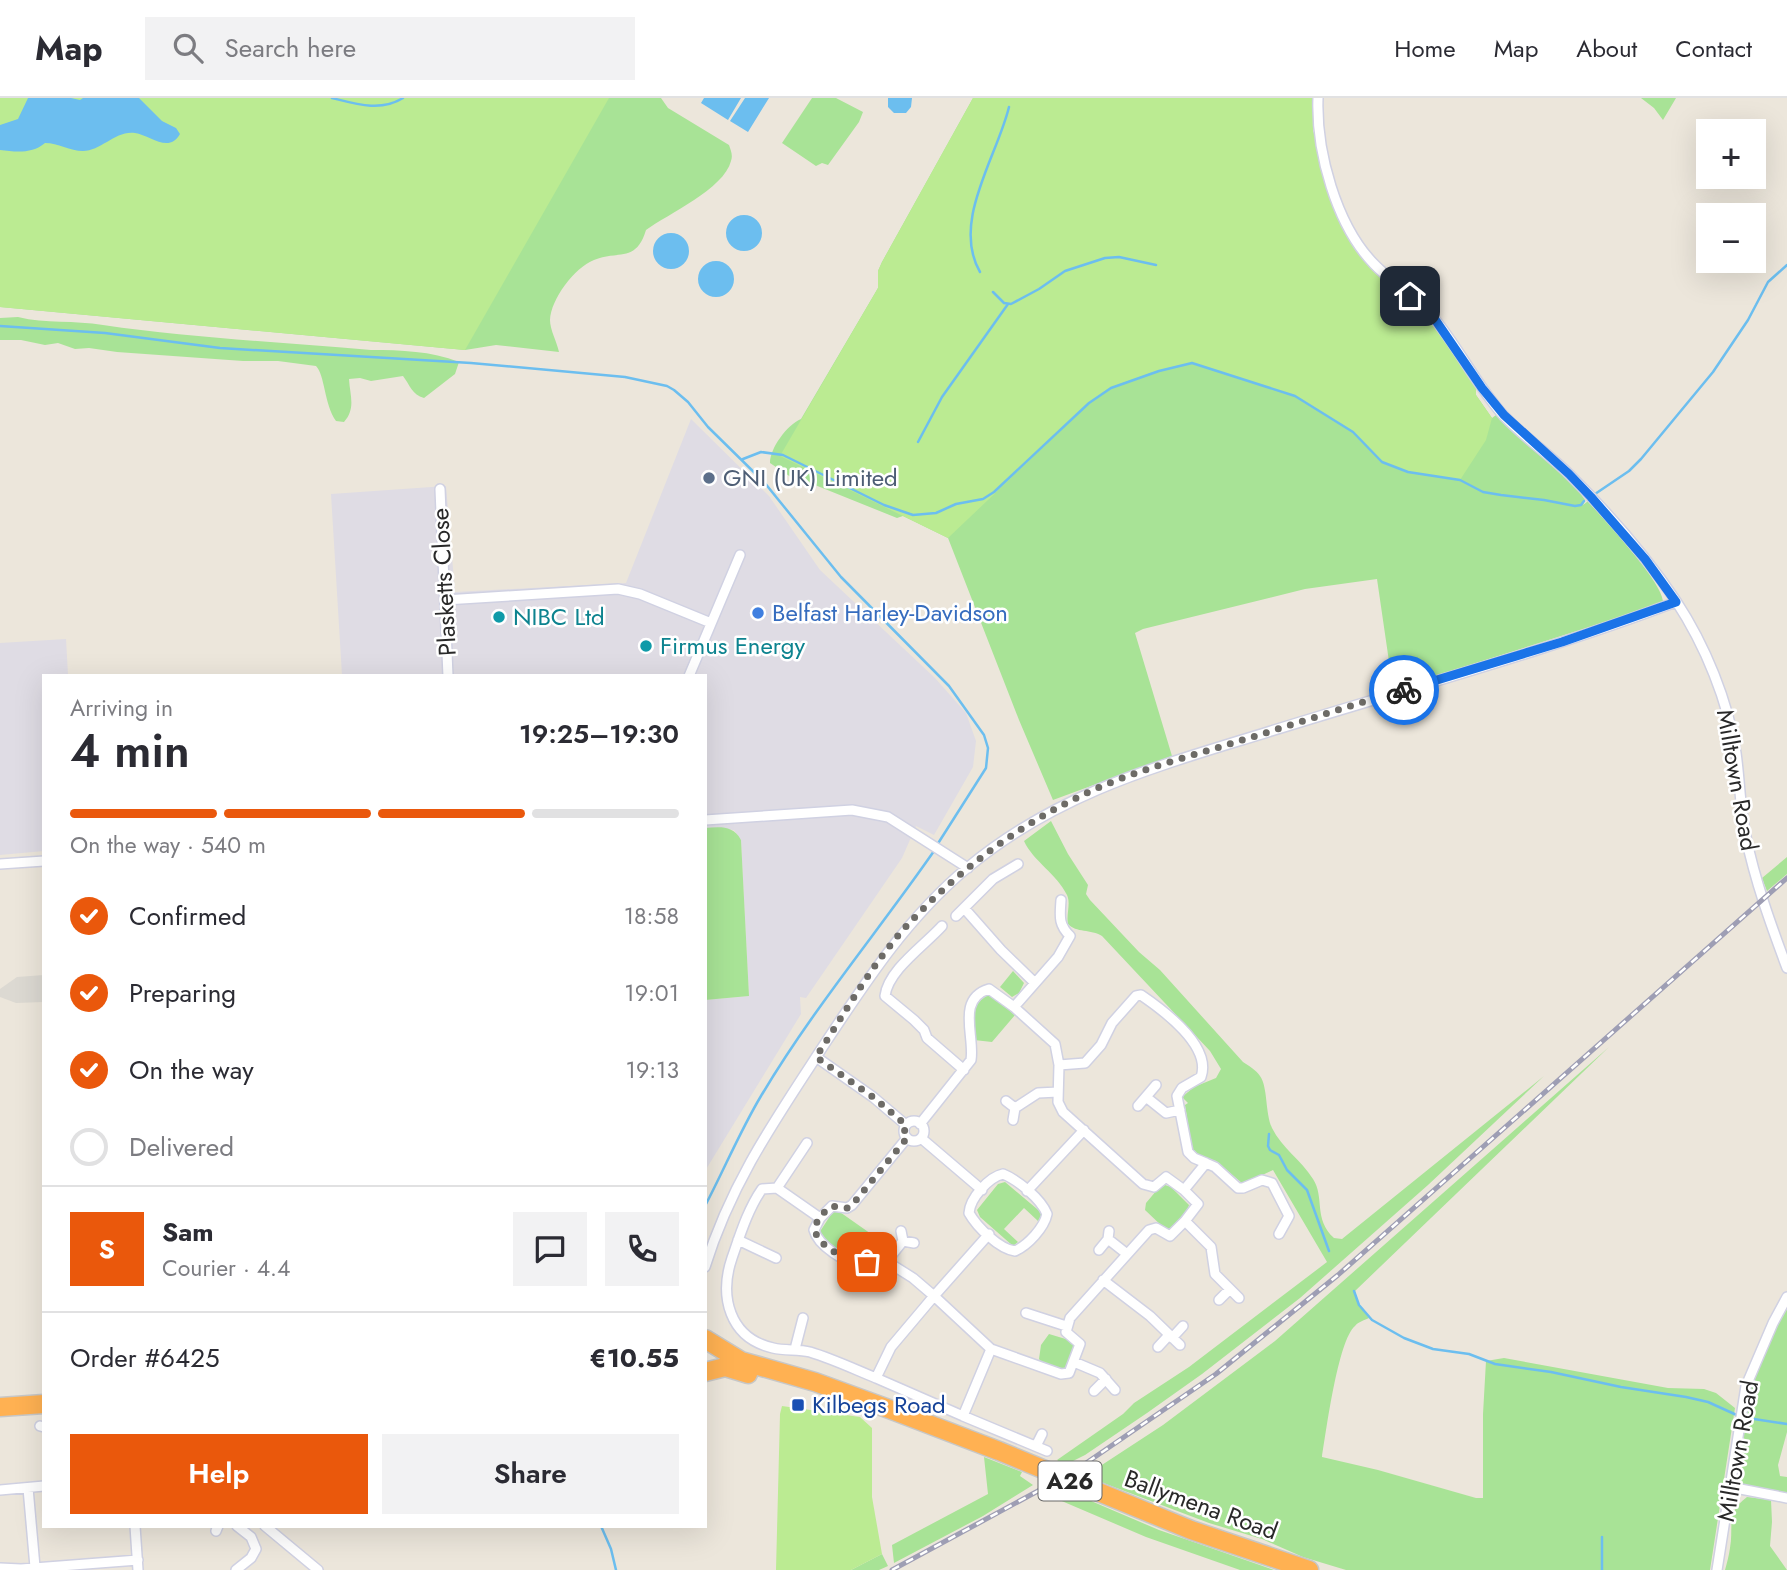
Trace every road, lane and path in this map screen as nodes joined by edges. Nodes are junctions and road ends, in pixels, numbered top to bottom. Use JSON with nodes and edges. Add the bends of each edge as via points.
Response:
{"nodes":[{"id":1,"x":1318,"y":98,"type":"edge"},
{"id":2,"x":440,"y":489,"type":"dead end"},
{"id":3,"x":740,"y":555,"type":"dead end"},
{"id":4,"x":444,"y":600,"type":"junction"},
{"id":5,"x":1676,"y":602,"type":"junction"},
{"id":6,"x":711,"y":623,"type":"junction"},
{"id":7,"x":448,"y":674,"type":"edge"},
{"id":8,"x":690,"y":674,"type":"edge"},
{"id":9,"x":707,"y":820,"type":"edge"},
{"id":10,"x":948,"y":854,"type":"junction"},
{"id":11,"x":42,"y":861,"type":"edge"},
{"id":12,"x":0,"y":864,"type":"edge"},
{"id":13,"x":1018,"y":864,"type":"dead end"},
{"id":14,"x":968,"y":868,"type":"junction"},
{"id":15,"x":949,"y":884,"type":"junction"},
{"id":16,"x":1061,"y":900,"type":"dead end"},
{"id":17,"x":964,"y":908,"type":"junction"},
{"id":18,"x":956,"y":916,"type":"dead end"},
{"id":19,"x":942,"y":926,"type":"dead end"},
{"id":20,"x":1787,"y":968,"type":"edge"},
{"id":21,"x":1139,"y":981,"type":"dead end"},
{"id":22,"x":1035,"y":983,"type":"junction"},
{"id":23,"x":1140,"y":994,"type":"junction"},
{"id":24,"x":1014,"y":1007,"type":"junction"},
{"id":25,"x":816,"y":1057,"type":"junction"},
{"id":26,"x":1059,"y":1065,"type":"junction"},
{"id":27,"x":964,"y":1070,"type":"junction"},
{"id":28,"x":1156,"y":1085,"type":"dead end"},
{"id":29,"x":1058,"y":1092,"type":"junction"},
{"id":30,"x":1146,"y":1097,"type":"junction"},
{"id":31,"x":1006,"y":1101,"type":"dead end"},
{"id":32,"x":1138,"y":1106,"type":"dead end"},
{"id":33,"x":1015,"y":1108,"type":"junction"},
{"id":34,"x":1180,"y":1110,"type":"junction"},
{"id":35,"x":1013,"y":1120,"type":"dead end"},
{"id":36,"x":920,"y":1124,"type":"junction"},
{"id":37,"x":906,"y":1125,"type":"junction"},
{"id":38,"x":1084,"y":1130,"type":"junction"},
{"id":39,"x":907,"y":1138,"type":"junction"},
{"id":40,"x":920,"y":1138,"type":"junction"},
{"id":41,"x":807,"y":1143,"type":"dead end"},
{"id":42,"x":1206,"y":1163,"type":"junction"},
{"id":43,"x":777,"y":1188,"type":"junction"},
{"id":44,"x":982,"y":1190,"type":"junction"},
{"id":45,"x":1184,"y":1190,"type":"junction"},
{"id":46,"x":1027,"y":1191,"type":"junction"},
{"id":47,"x":820,"y":1218,"type":"junction"},
{"id":48,"x":1185,"y":1221,"type":"junction"},
{"id":49,"x":901,"y":1231,"type":"dead end"},
{"id":50,"x":989,"y":1234,"type":"junction"},
{"id":51,"x":1279,"y":1234,"type":"dead end"},
{"id":52,"x":738,"y":1240,"type":"junction"},
{"id":53,"x":902,"y":1241,"type":"junction"},
{"id":54,"x":914,"y":1243,"type":"dead end"},
{"id":55,"x":1099,"y":1250,"type":"dead end"},
{"id":56,"x":1127,"y":1254,"type":"junction"},
{"id":57,"x":776,"y":1258,"type":"dead end"},
{"id":58,"x":707,"y":1261,"type":"edge"},
{"id":59,"x":887,"y":1261,"type":"junction"},
{"id":60,"x":1103,"y":1280,"type":"junction"},
{"id":61,"x":1230,"y":1289,"type":"junction"},
{"id":62,"x":934,"y":1296,"type":"junction"},
{"id":63,"x":1787,"y":1297,"type":"edge"},
{"id":64,"x":1240,"y":1298,"type":"dead end"},
{"id":65,"x":1219,"y":1300,"type":"dead end"},
{"id":66,"x":1027,"y":1313,"type":"dead end"},
{"id":67,"x":803,"y":1318,"type":"dead end"},
{"id":68,"x":1066,"y":1326,"type":"junction"},
{"id":69,"x":1183,"y":1326,"type":"dead end"},
{"id":70,"x":1170,"y":1336,"type":"junction"},
{"id":71,"x":707,"y":1340,"type":"edge"},
{"id":72,"x":707,"y":1345,"type":"edge"},
{"id":73,"x":1180,"y":1345,"type":"dead end"},
{"id":74,"x":1158,"y":1347,"type":"dead end"},
{"id":75,"x":795,"y":1349,"type":"junction"},
{"id":76,"x":991,"y":1349,"type":"junction"},
{"id":77,"x":1074,"y":1362,"type":"junction"},
{"id":78,"x":707,"y":1364,"type":"edge"},
{"id":79,"x":707,"y":1371,"type":"edge"},
{"id":80,"x":876,"y":1378,"type":"junction"},
{"id":81,"x":1106,"y":1380,"type":"junction"},
{"id":82,"x":1115,"y":1390,"type":"dead end"},
{"id":83,"x":1094,"y":1391,"type":"dead end"},
{"id":84,"x":42,"y":1392,"type":"edge"},
{"id":85,"x":0,"y":1395,"type":"edge"},
{"id":86,"x":42,"y":1404,"type":"edge"},
{"id":87,"x":0,"y":1407,"type":"edge"},
{"id":88,"x":963,"y":1416,"type":"junction"},
{"id":89,"x":1042,"y":1434,"type":"dead end"},
{"id":90,"x":1036,"y":1446,"type":"junction"},
{"id":91,"x":999,"y":1451,"type":"junction"},
{"id":92,"x":1047,"y":1451,"type":"dead end"},
{"id":93,"x":42,"y":1486,"type":"edge"},
{"id":94,"x":28,"y":1488,"type":"junction"},
{"id":95,"x":1730,"y":1488,"type":"junction"},
{"id":96,"x":0,"y":1490,"type":"edge"},
{"id":97,"x":1787,"y":1498,"type":"edge"},
{"id":98,"x":135,"y":1528,"type":"edge"},
{"id":99,"x":240,"y":1528,"type":"edge"},
{"id":100,"x":267,"y":1528,"type":"edge"},
{"id":101,"x":138,"y":1565,"type":"edge"},
{"id":102,"x":35,"y":1567,"type":"junction"},
{"id":103,"x":0,"y":1568,"type":"edge"},
{"id":104,"x":236,"y":1570,"type":"edge"},
{"id":105,"x":318,"y":1570,"type":"edge"},
{"id":106,"x":1309,"y":1570,"type":"edge"},
{"id":107,"x":1717,"y":1570,"type":"edge"}],
"edges":[{"from":1,"to":5,"type":"street","name":"Milltown Road","via":[[1319,139],[1327,173],[1368,258],[1432,315],[1504,415],[1591,497]]},
{"from":2,"to":4,"type":"street","name":"Plasketts Close"},
{"from":3,"to":6,"type":"street"},
{"from":4,"to":6,"type":"street","via":[[618,589]]},
{"from":4,"to":7,"type":"street","name":"Plasketts Close"},
{"from":5,"to":14,"type":"street","via":[[1541,649],[1101,786],[1045,814]]},
{"from":5,"to":20,"type":"street","name":"Milltown Road","via":[[1705,657],[1730,722],[1745,835]]},
{"from":6,"to":8,"type":"street"},
{"from":9,"to":10,"type":"street","via":[[852,810],[888,817]]},
{"from":10,"to":14,"type":"street"},
{"from":10,"to":15,"type":"street"},
{"from":11,"to":12,"type":"street"},
{"from":13,"to":17,"type":"street","via":[[993,879]]},
{"from":14,"to":15,"type":"street"},
{"from":15,"to":25,"type":"street","via":[[880,960]]},
{"from":16,"to":22,"type":"street","via":[[1062,928],[1074,936]]},
{"from":17,"to":18,"type":"street"},
{"from":17,"to":22,"type":"street"},
{"from":19,"to":27,"type":"street","via":[[900,968],[885,996]]},
{"from":21,"to":23,"type":"street"},
{"from":22,"to":24,"type":"street"},
{"from":23,"to":26,"type":"street","via":[[1112,1023],[1085,1063]]},
{"from":23,"to":34,"type":"street","via":[[1180,1026],[1197,1049],[1203,1072],[1178,1092]]},
{"from":24,"to":26,"type":"street","via":[[1055,1044]]},
{"from":24,"to":27,"type":"street","via":[[989,989],[975,1000],[968,1014],[972,1056]]},
{"from":25,"to":37,"type":"street"},
{"from":25,"to":58,"type":"street","via":[[738,1182]]},
{"from":26,"to":29,"type":"street"},
{"from":27,"to":36,"type":"street"},
{"from":28,"to":30,"type":"street"},
{"from":29,"to":33,"type":"street","via":[[1038,1093]]},
{"from":29,"to":38,"type":"street","via":[[1063,1112]]},
{"from":30,"to":32,"type":"street"},
{"from":30,"to":34,"type":"street","via":[[1166,1113]]},
{"from":31,"to":33,"type":"street"},
{"from":33,"to":35,"type":"street"},
{"from":34,"to":42,"type":"street","via":[[1188,1152]]},
{"from":36,"to":37,"type":"street"},
{"from":36,"to":40,"type":"street"},
{"from":37,"to":39,"type":"street"},
{"from":38,"to":45,"type":"street","via":[[1147,1186],[1154,1187],[1166,1177]]},
{"from":38,"to":46,"type":"street"},
{"from":39,"to":40,"type":"street"},
{"from":39,"to":47,"type":"street","via":[[852,1205],[834,1205]]},
{"from":40,"to":44,"type":"street"},
{"from":41,"to":43,"type":"street"},
{"from":42,"to":45,"type":"street"},
{"from":42,"to":51,"type":"street","via":[[1238,1188],[1262,1180],[1272,1183],[1289,1216]]},
{"from":43,"to":47,"type":"street"},
{"from":43,"to":52,"type":"street","via":[[760,1191]]},
{"from":44,"to":46,"type":"street","via":[[1003,1174]]},
{"from":44,"to":50,"type":"street","via":[[969,1213]]},
{"from":45,"to":48,"type":"street","via":[[1198,1204]]},
{"from":46,"to":50,"type":"street","via":[[1047,1214],[1026,1244],[1012,1251]]},
{"from":47,"to":59,"type":"street","via":[[816,1236],[833,1251],[860,1266],[877,1256]]},
{"from":48,"to":56,"type":"street","via":[[1170,1236],[1151,1228]]},
{"from":48,"to":61,"type":"street","via":[[1211,1247],[1214,1272]]},
{"from":49,"to":53,"type":"street"},
{"from":50,"to":62,"type":"street"},
{"from":52,"to":57,"type":"street"},
{"from":52,"to":75,"type":"street","via":[[725,1286],[731,1317],[758,1342]]},
{"from":53,"to":54,"type":"street"},
{"from":53,"to":59,"type":"street"},
{"from":55,"to":56,"type":"street","via":[[1109,1235]]},
{"from":56,"to":60,"type":"street"},
{"from":59,"to":62,"type":"street"},
{"from":60,"to":68,"type":"street"},
{"from":60,"to":70,"type":"street"},
{"from":61,"to":64,"type":"street"},
{"from":61,"to":65,"type":"street"},
{"from":62,"to":76,"type":"street"},
{"from":62,"to":80,"type":"street","via":[[891,1348]]},
{"from":63,"to":95,"type":"street","name":"Milltown Road","via":[[1746,1386]]},
{"from":66,"to":68,"type":"street"},
{"from":67,"to":75,"type":"street"},
{"from":68,"to":77,"type":"street","via":[[1067,1334],[1080,1344]]},
{"from":69,"to":70,"type":"street"},
{"from":70,"to":73,"type":"street"},
{"from":70,"to":74,"type":"street"},
{"from":71,"to":91,"type":"highway","name":"Ballymena Road","number":"A26","via":[[741,1361]]},
{"from":72,"to":78,"type":"highway","number":"A26"},
{"from":75,"to":80,"type":"street"},
{"from":76,"to":77,"type":"street","via":[[1065,1375]]},
{"from":76,"to":88,"type":"street"},
{"from":77,"to":81,"type":"street"},
{"from":79,"to":91,"type":"highway","name":"Ballymena Road","number":"A26","via":[[738,1370]]},
{"from":80,"to":88,"type":"street"},
{"from":81,"to":82,"type":"street"},
{"from":81,"to":83,"type":"street"},
{"from":84,"to":85,"type":"highway"},
{"from":86,"to":87,"type":"highway"},
{"from":88,"to":90,"type":"street"},
{"from":89,"to":90,"type":"street"},
{"from":90,"to":92,"type":"street"},
{"from":91,"to":106,"type":"highway","name":"Ballymena Road","number":"A26","via":[[1191,1530]]},
{"from":93,"to":94,"type":"street"},
{"from":94,"to":96,"type":"street"},
{"from":94,"to":102,"type":"street"},
{"from":95,"to":97,"type":"street"},
{"from":95,"to":107,"type":"street","name":"Milltown Road"},
{"from":98,"to":101,"type":"street"},
{"from":99,"to":104,"type":"street","via":[[256,1549]]},
{"from":100,"to":105,"type":"street"},
{"from":101,"to":102,"type":"street"},
{"from":102,"to":103,"type":"street"}]}
